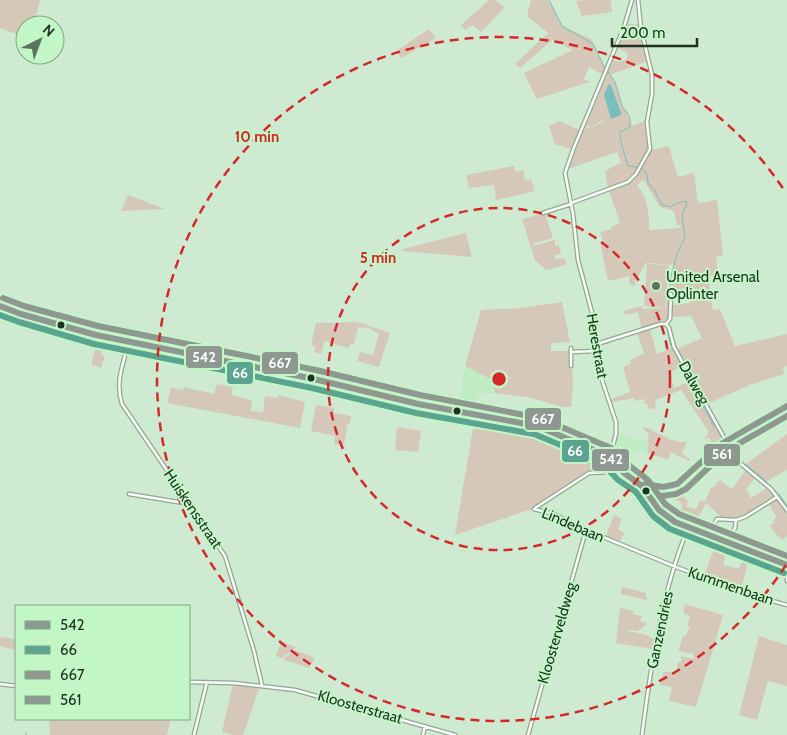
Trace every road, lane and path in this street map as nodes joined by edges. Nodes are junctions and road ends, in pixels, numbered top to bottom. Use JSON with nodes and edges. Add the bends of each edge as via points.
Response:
{"nodes":[{"id":1,"x":632,"y":0,"type":"edge"},
{"id":2,"x":638,"y":0,"type":"edge"},
{"id":3,"x":571,"y":203,"type":"junction"},
{"id":4,"x":542,"y":213,"type":"dead end"},
{"id":5,"x":671,"y":294,"type":"dead end"},
{"id":6,"x":0,"y":306,"type":"edge"},
{"id":7,"x":666,"y":324,"type":"junction"},
{"id":8,"x":129,"y":342,"type":"junction"},
{"id":9,"x":598,"y":344,"type":"junction"},
{"id":10,"x":597,"y":350,"type":"junction"},
{"id":11,"x":571,"y":366,"type":"dead end"},
{"id":12,"x":787,"y":406,"type":"edge"},
{"id":13,"x":726,"y":441,"type":"junction"},
{"id":14,"x":721,"y":444,"type":"junction"},
{"id":15,"x":610,"y":457,"type":"junction"},
{"id":16,"x":619,"y":468,"type":"junction"},
{"id":17,"x":642,"y":486,"type":"junction"},
{"id":18,"x":129,"y":494,"type":"dead end"},
{"id":19,"x":777,"y":497,"type":"junction"},
{"id":20,"x":190,"y":504,"type":"junction"},
{"id":21,"x":787,"y":510,"type":"edge"},
{"id":22,"x":736,"y":520,"type":"junction"},
{"id":23,"x":688,"y":528,"type":"junction"},
{"id":24,"x":586,"y":530,"type":"junction"},
{"id":25,"x":708,"y":535,"type":"junction"},
{"id":26,"x":728,"y":543,"type":"junction"},
{"id":27,"x":787,"y":565,"type":"edge"},
{"id":28,"x":675,"y":566,"type":"junction"},
{"id":29,"x":787,"y":604,"type":"edge"},
{"id":30,"x":190,"y":682,"type":"edge"},
{"id":31,"x":206,"y":682,"type":"junction"},
{"id":32,"x":0,"y":684,"type":"edge"},
{"id":33,"x":262,"y":685,"type":"junction"},
{"id":34,"x":15,"y":686,"type":"edge"},
{"id":35,"x":425,"y":726,"type":"junction"},
{"id":36,"x":194,"y":735,"type":"edge"},
{"id":37,"x":423,"y":735,"type":"edge"},
{"id":38,"x":455,"y":735,"type":"edge"},
{"id":39,"x":528,"y":735,"type":"edge"},
{"id":40,"x":642,"y":735,"type":"edge"}],
"edges":[{"from":1,"to":3,"type":"street","name":"Herestraat","via":[[566,170]]},
{"from":2,"to":3,"type":"street","via":[[652,75],[647,122],[650,147],[632,179]]},
{"from":3,"to":4,"type":"street"},
{"from":3,"to":9,"type":"street","name":"Herestraat","via":[[578,260]]},
{"from":5,"to":7,"type":"street","via":[[670,320]]},
{"from":6,"to":8,"type":"street"},
{"from":7,"to":9,"type":"street"},
{"from":7,"to":13,"type":"street","name":"Dalweg","via":[[674,347]]},
{"from":8,"to":15,"type":"street","via":[[314,379],[418,404],[526,423]]},
{"from":8,"to":20,"type":"street","name":"Huiskensstraat","via":[[119,380],[122,404]]},
{"from":9,"to":10,"type":"street","name":"Herestraat"},
{"from":10,"to":11,"type":"street","via":[[571,350]]},
{"from":10,"to":15,"type":"street","name":"Herestraat","via":[[599,371],[617,428]]},
{"from":12,"to":13,"type":"street"},
{"from":13,"to":14,"type":"street"},
{"from":14,"to":17,"type":"street","via":[[681,482],[668,486]]},
{"from":14,"to":19,"type":"street"},
{"from":15,"to":16,"type":"street"},
{"from":16,"to":17,"type":"street"},
{"from":16,"to":24,"type":"street","name":"Lindebaan","via":[[611,472],[589,473],[534,509],[554,514]]},
{"from":17,"to":23,"type":"street","via":[[663,514]]},
{"from":18,"to":20,"type":"street"},
{"from":19,"to":21,"type":"street"},
{"from":19,"to":22,"type":"street"},
{"from":20,"to":33,"type":"street","name":"Huiskensstraat","via":[[226,560]]},
{"from":22,"to":25,"type":"street","via":[[717,519]]},
{"from":22,"to":26,"type":"street"},
{"from":23,"to":25,"type":"street"},
{"from":23,"to":28,"type":"street","name":"Ganzendries"},
{"from":24,"to":28,"type":"street","name":"Lindebaan"},
{"from":24,"to":39,"type":"street","name":"Kloosterveldweg"},
{"from":25,"to":26,"type":"street"},
{"from":26,"to":27,"type":"street"},
{"from":28,"to":29,"type":"street","name":"Kummenbaan","via":[[755,596]]},
{"from":28,"to":40,"type":"street","name":"Ganzendries","via":[[655,648]]},
{"from":30,"to":31,"type":"street","name":"Kloosterstraat"},
{"from":31,"to":33,"type":"street","name":"Kloosterstraat"},
{"from":31,"to":36,"type":"street"},
{"from":32,"to":34,"type":"street"},
{"from":33,"to":35,"type":"street","name":"Kloosterstraat","via":[[311,693]]},
{"from":35,"to":37,"type":"street"},
{"from":35,"to":38,"type":"street","name":"Kloosterstraat"}]}
